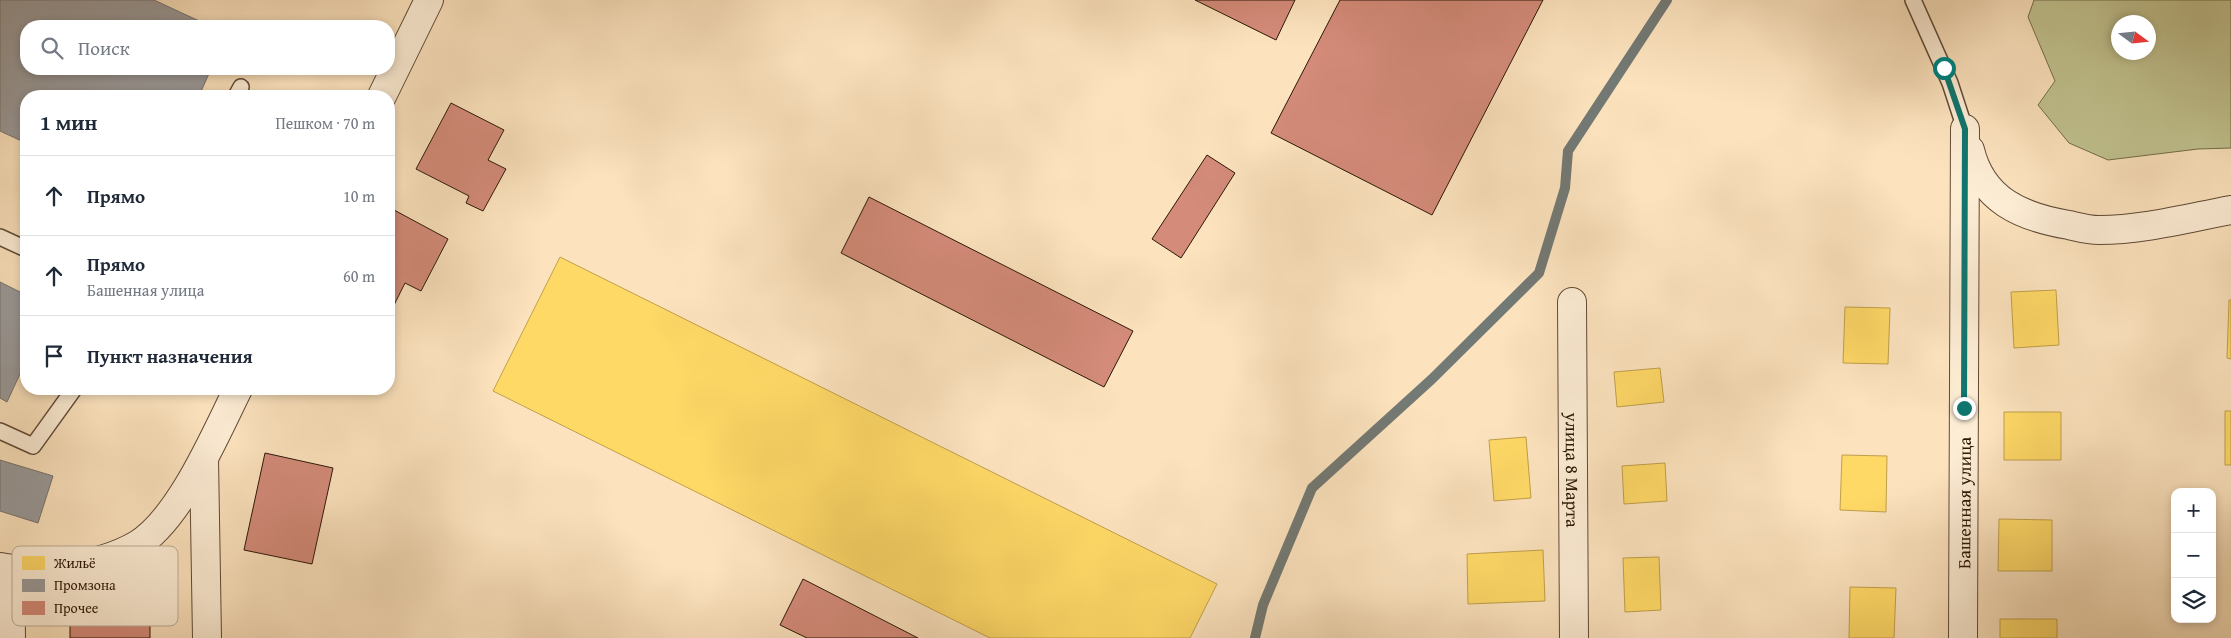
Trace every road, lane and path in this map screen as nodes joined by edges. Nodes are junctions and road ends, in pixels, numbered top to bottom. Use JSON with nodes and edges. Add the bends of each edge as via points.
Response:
{"nodes":[{"id":1,"x":429,"y":0,"type":"edge"},
{"id":2,"x":1913,"y":0,"type":"edge"},
{"id":3,"x":395,"y":69,"type":"edge"},
{"id":4,"x":392,"y":75,"type":"edge"},
{"id":5,"x":385,"y":90,"type":"edge"},
{"id":6,"x":1965,"y":129,"type":"junction"},
{"id":7,"x":2231,"y":210,"type":"edge"},
{"id":8,"x":0,"y":237,"type":"edge"},
{"id":9,"x":20,"y":246,"type":"edge"},
{"id":10,"x":1572,"y":302,"type":"dead end"},
{"id":11,"x":70,"y":395,"type":"edge"},
{"id":12,"x":235,"y":395,"type":"edge"},
{"id":13,"x":0,"y":431,"type":"edge"},
{"id":14,"x":204,"y":458,"type":"junction"},
{"id":15,"x":134,"y":546,"type":"edge"},
{"id":16,"x":5,"y":568,"type":"edge"},
{"id":17,"x":11,"y":638,"type":"edge"},
{"id":18,"x":207,"y":638,"type":"edge"},
{"id":19,"x":1574,"y":638,"type":"edge"},
{"id":20,"x":1963,"y":638,"type":"edge"}],
"edges":[{"from":1,"to":3,"type":"street"},
{"from":2,"to":6,"type":"lane","via":[[1950,83]]},
{"from":4,"to":5,"type":"street"},
{"from":6,"to":7,"type":"street","via":[[1975,169],[1992,193],[2015,210],[2046,222],[2097,230],[2153,225]]},
{"from":6,"to":20,"type":"street","name":"Башенная улица"},
{"from":8,"to":9,"type":"lane"},
{"from":10,"to":19,"type":"street","name":"улица 8 Марта"},
{"from":11,"to":13,"type":"lane","via":[[33,446]]},
{"from":12,"to":14,"type":"street"},
{"from":14,"to":15,"type":"street","via":[[193,480],[161,522]]},
{"from":14,"to":18,"type":"street"},
{"from":16,"to":17,"type":"street"}]}
